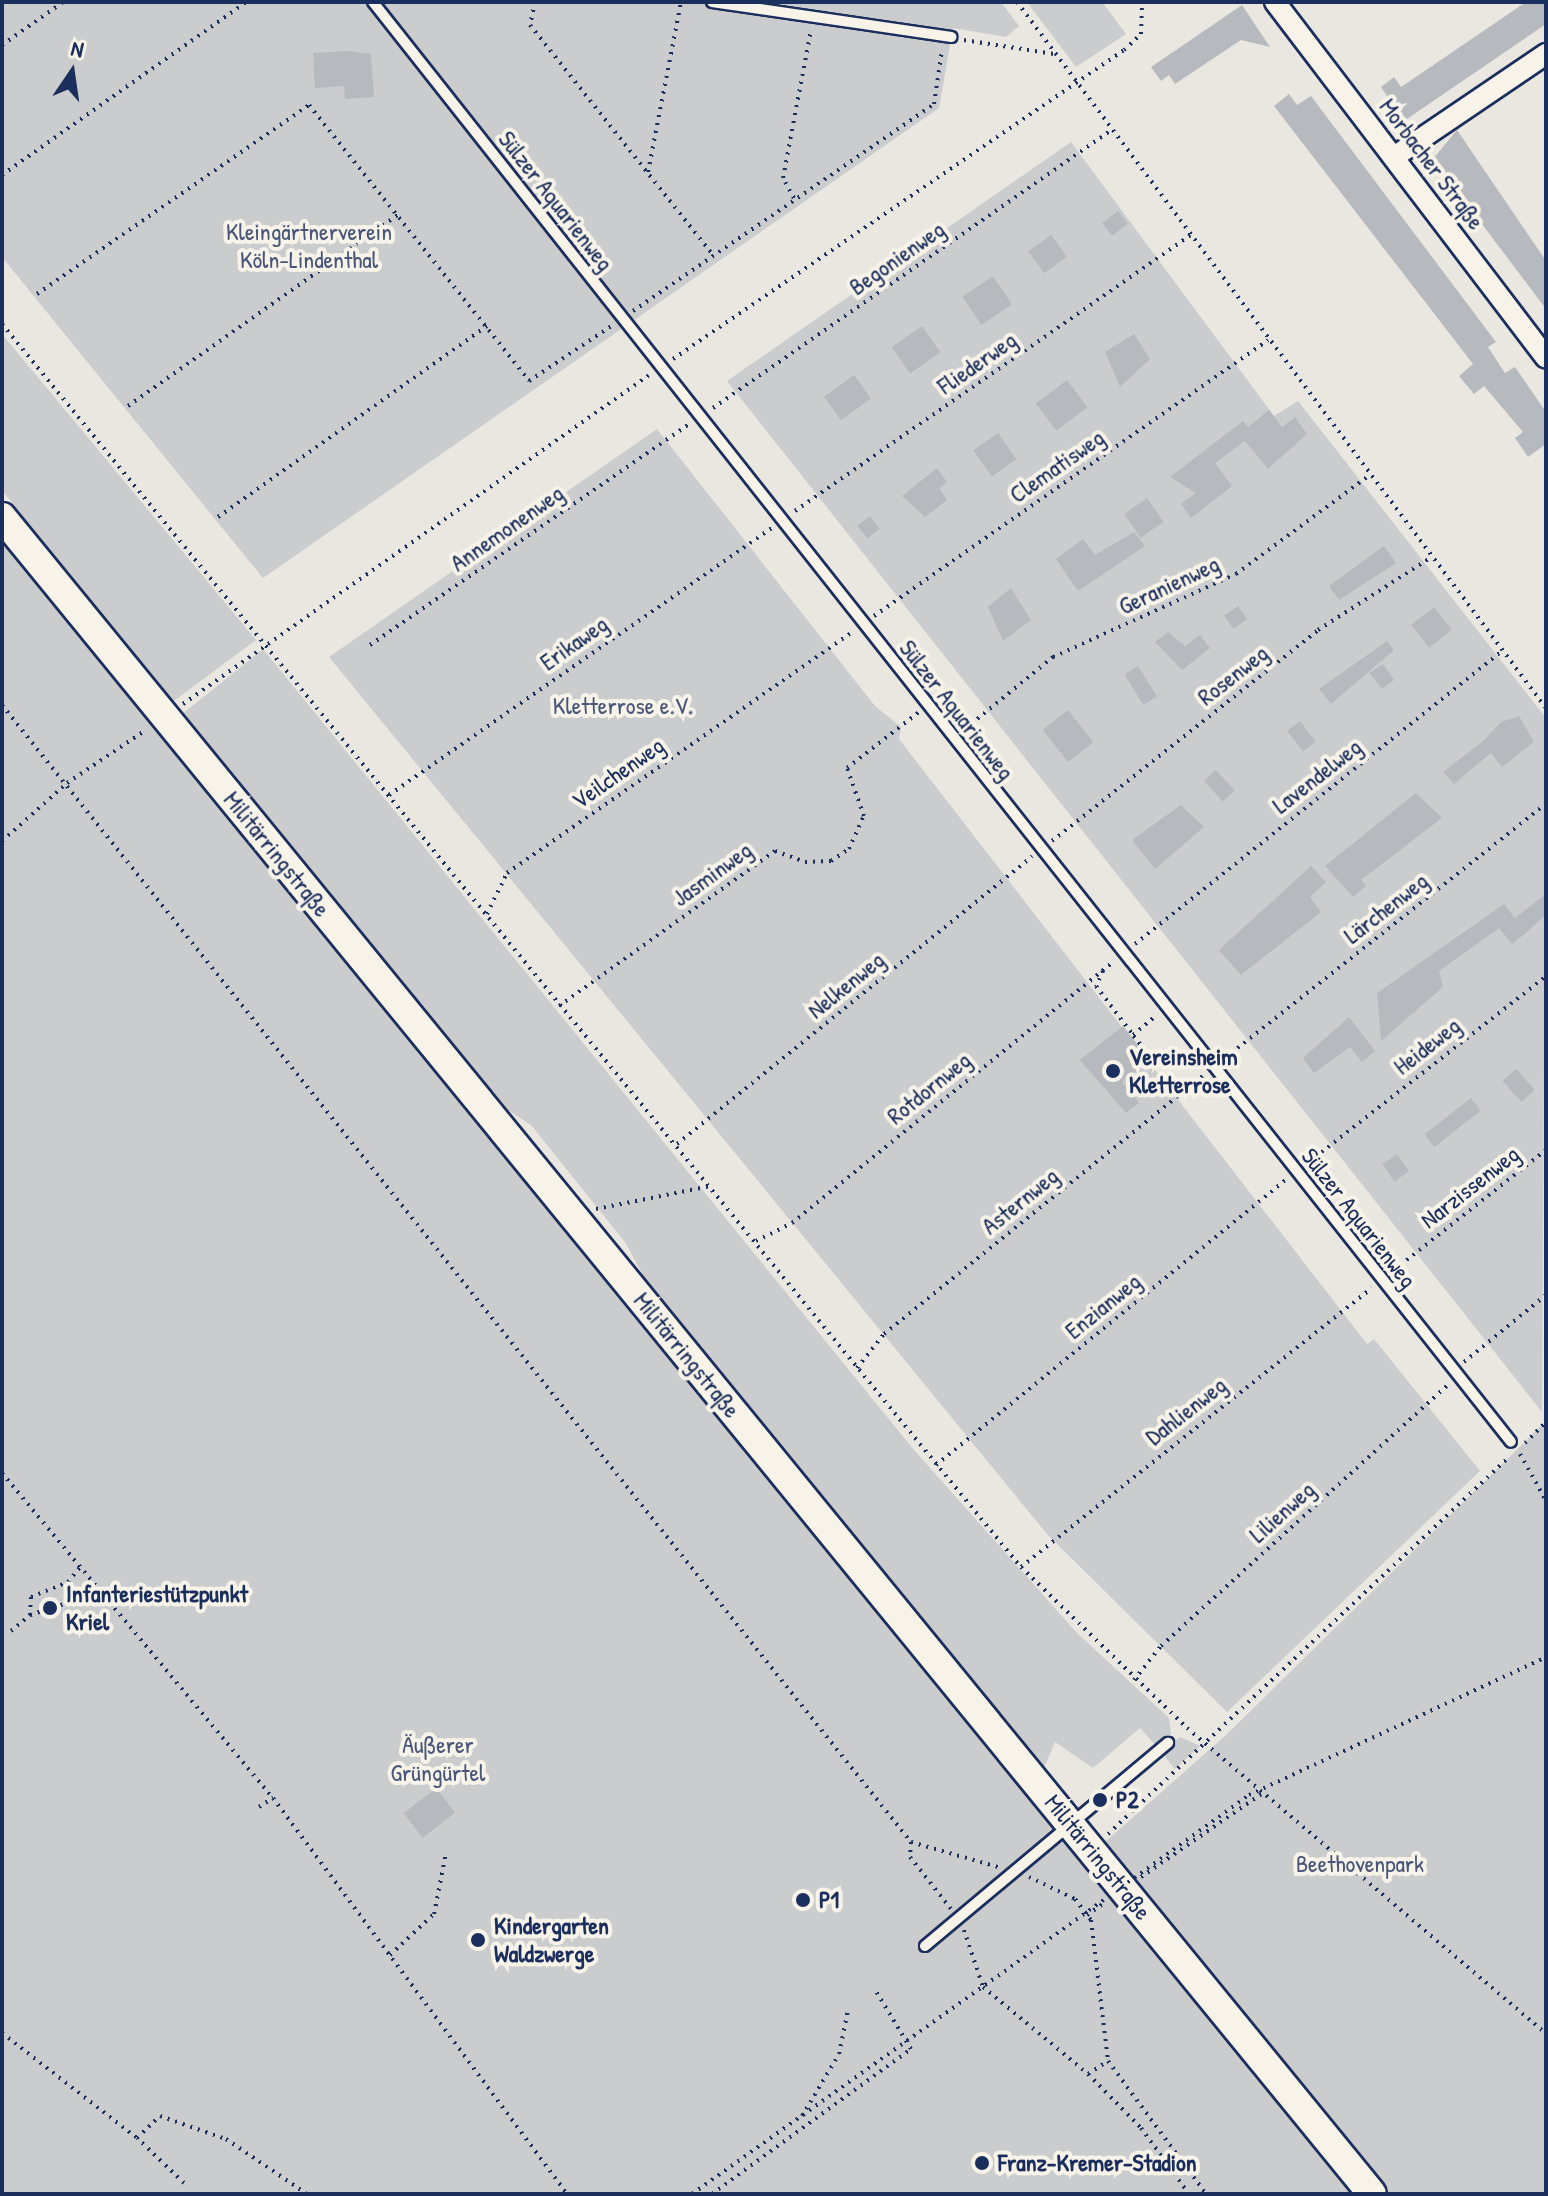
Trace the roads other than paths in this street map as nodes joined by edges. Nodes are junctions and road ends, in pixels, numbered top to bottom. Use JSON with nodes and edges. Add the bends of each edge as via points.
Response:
{"nodes":[{"id":1,"x":373,"y":2,"type":"edge"},
{"id":2,"x":712,"y":2,"type":"edge"},
{"id":3,"x":1275,"y":2,"type":"edge"},
{"id":4,"x":947,"y":42,"type":"road end"},
{"id":5,"x":1546,"y":54,"type":"edge"},
{"id":6,"x":1394,"y":157,"type":"junction"},
{"id":7,"x":1546,"y":358,"type":"edge"},
{"id":8,"x":2,"y":517,"type":"edge"},
{"id":9,"x":1514,"y":1446,"type":"road end"},
{"id":10,"x":1168,"y":1743,"type":"dead end"},
{"id":11,"x":1070,"y":1824,"type":"junction"},
{"id":12,"x":925,"y":1946,"type":"dead end"},
{"id":13,"x":1372,"y":2194,"type":"edge"}],
"edges":[{"from":1,"to":9,"type":"lane","name":"Sülzer Aquarienweg"},
{"from":2,"to":4,"type":"lane"},
{"from":3,"to":6,"type":"street","name":"Morbacher Straße"},
{"from":5,"to":6,"type":"street"},
{"from":6,"to":7,"type":"street","name":"Morbacher Straße"},
{"from":8,"to":11,"type":"main road","name":"Militärringstraße"},
{"from":10,"to":11,"type":"lane"},
{"from":11,"to":12,"type":"lane"},
{"from":11,"to":13,"type":"main road","name":"Militärringstraße"}]}
